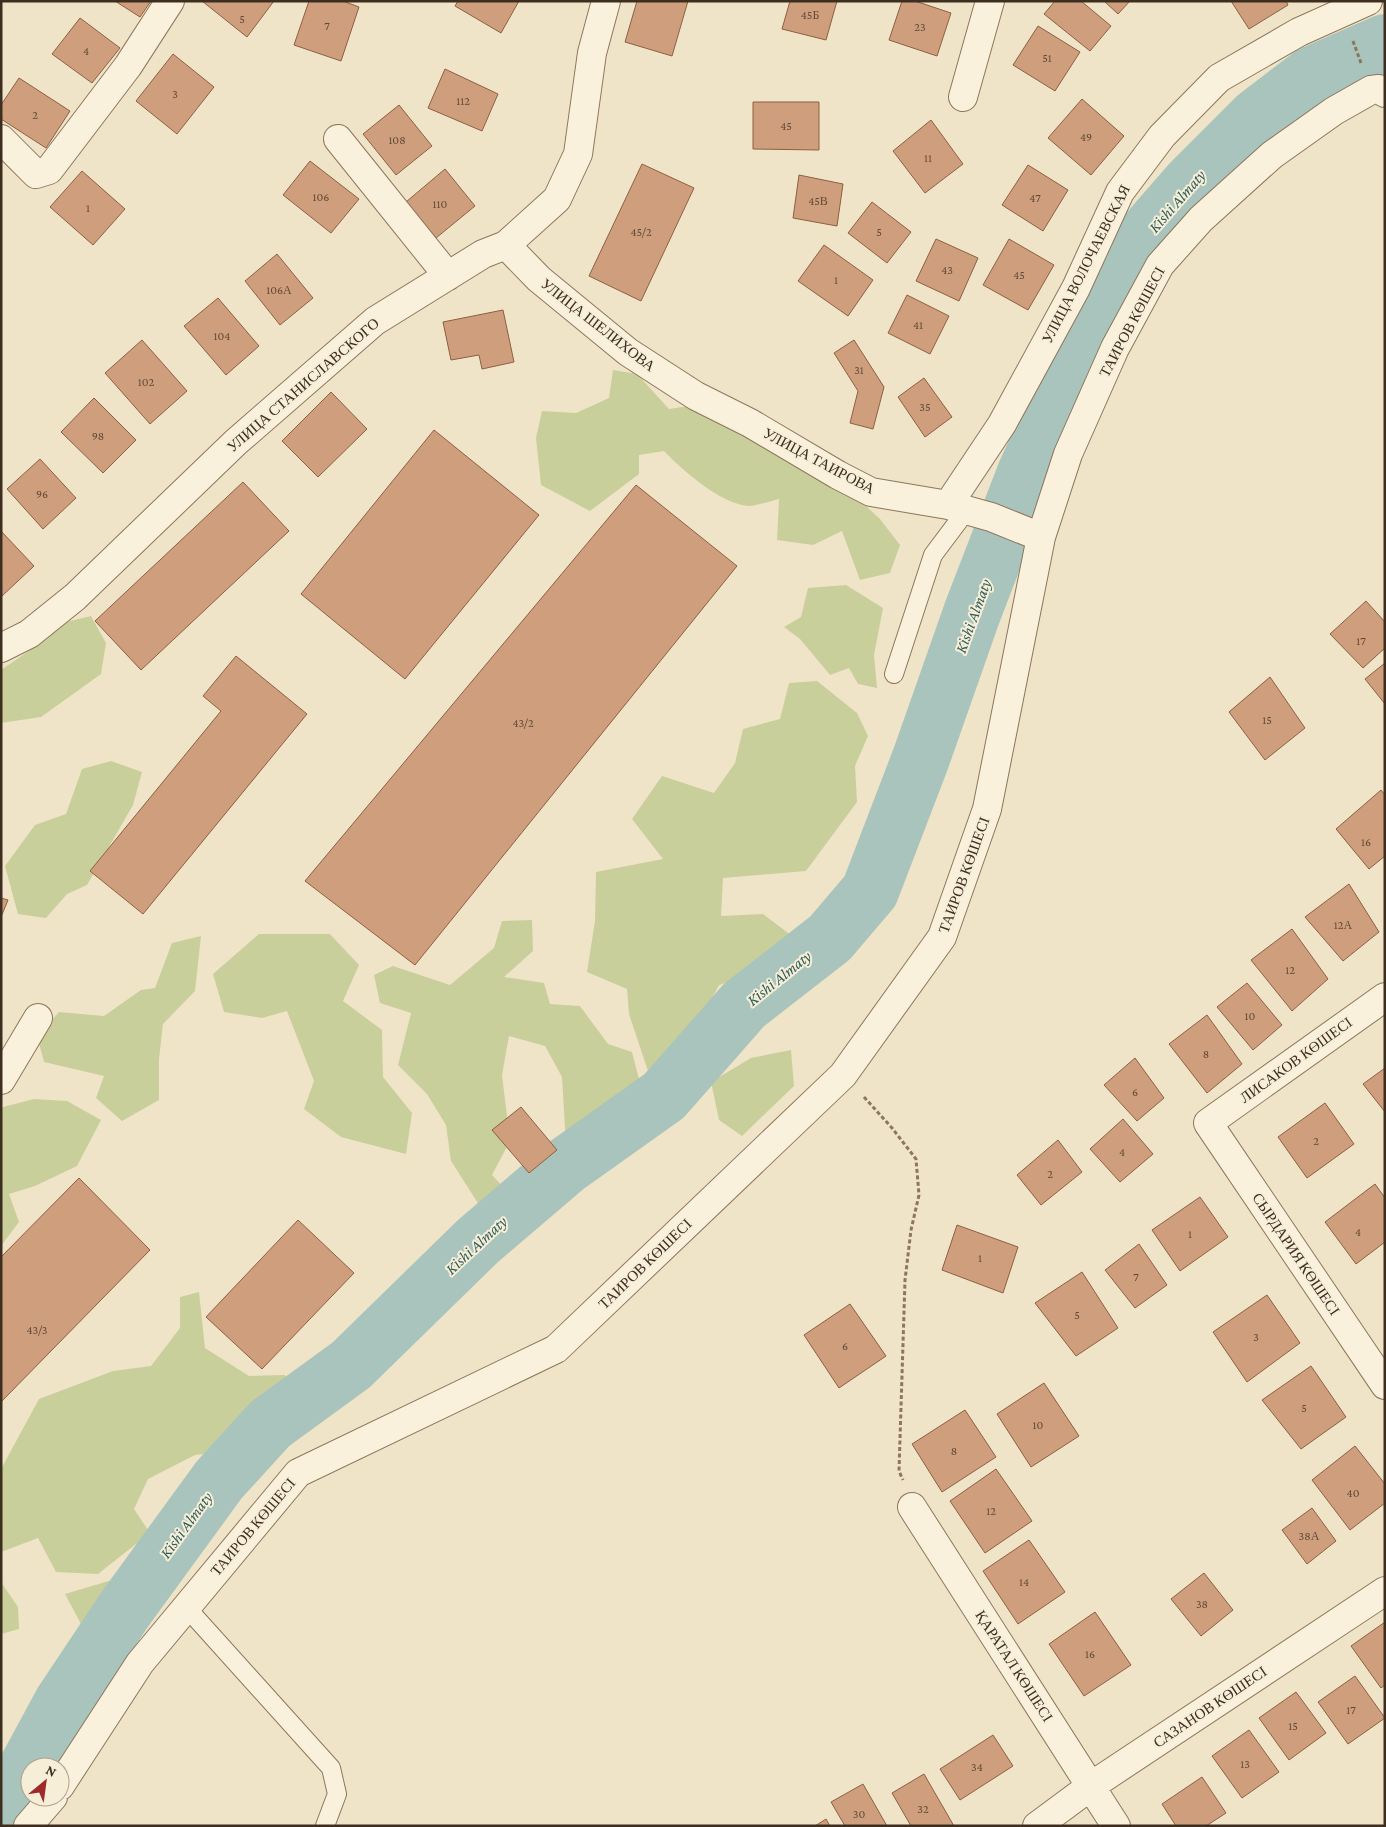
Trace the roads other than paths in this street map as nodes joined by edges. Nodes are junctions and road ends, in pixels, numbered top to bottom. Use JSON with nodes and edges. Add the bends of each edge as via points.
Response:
{"nodes":[{"id":1,"x":170,"y":1,"type":"edge"},
{"id":2,"x":606,"y":1,"type":"edge"},
{"id":3,"x":990,"y":1,"type":"edge"},
{"id":4,"x":1368,"y":1,"type":"edge"},
{"id":5,"x":1385,"y":93,"type":"edge"},
{"id":6,"x":963,"y":97,"type":"dead end"},
{"id":7,"x":338,"y":138,"type":"dead end"},
{"id":8,"x":1,"y":139,"type":"edge"},
{"id":9,"x":506,"y":245,"type":"junction"},
{"id":10,"x":448,"y":276,"type":"junction"},
{"id":11,"x":696,"y":396,"type":"joint"},
{"id":12,"x":968,"y":511,"type":"junction"},
{"id":13,"x":1032,"y":533,"type":"junction"},
{"id":14,"x":1,"y":648,"type":"edge"},
{"id":15,"x":894,"y":674,"type":"dead end"},
{"id":16,"x":1385,"y":997,"type":"edge"},
{"id":17,"x":38,"y":1018,"type":"dead end"},
{"id":18,"x":1,"y":1080,"type":"edge"},
{"id":19,"x":1208,"y":1123,"type":"joint"},
{"id":20,"x":1385,"y":1385,"type":"edge"},
{"id":21,"x":912,"y":1507,"type":"road end"},
{"id":22,"x":1385,"y":1591,"type":"edge"},
{"id":23,"x":186,"y":1607,"type":"junction"},
{"id":24,"x":70,"y":1771,"type":"edge"},
{"id":25,"x":1092,"y":1786,"type":"junction"},
{"id":26,"x":44,"y":1807,"type":"edge"},
{"id":27,"x":28,"y":1826,"type":"edge"},
{"id":28,"x":325,"y":1826,"type":"edge"},
{"id":29,"x":1037,"y":1826,"type":"edge"},
{"id":30,"x":1116,"y":1826,"type":"edge"}],
"edges":[{"from":1,"to":8,"type":"street","via":[[128,66],[49,170],[36,174]]},
{"from":2,"to":9,"type":"street","name":"УЛИЦА СТАНИСЛАВСКОГО","via":[[592,53],[578,154],[557,199]]},
{"from":3,"to":6,"type":"street"},
{"from":4,"to":12,"type":"street","name":"УЛИЦА ВОЛОЧАЕВСКАЯ","via":[[1299,32],[1219,78],[1162,136],[1120,192],[1076,288],[1002,424]]},
{"from":5,"to":13,"type":"street","name":"ТАИРОВ КӨШЕСІ","via":[[1379,89],[1371,90],[1334,110],[1272,155],[1201,218],[1160,265],[1115,348]]},
{"from":7,"to":10,"type":"street"},
{"from":9,"to":10,"type":"street","name":"УЛИЦА СТАНИСЛАВСКОГО","via":[[483,254]]},
{"from":9,"to":11,"type":"street","name":"УЛИЦА ШЕЛИХОВА","via":[[539,279],[628,352]]},
{"from":10,"to":14,"type":"street","name":"УЛИЦА СТАНИСЛАВСКОГО","via":[[375,321],[236,442],[75,597],[29,634]]},
{"from":11,"to":12,"type":"street","name":"УЛИЦА ТАИРОВА","via":[[871,492]]},
{"from":12,"to":13,"type":"street","name":"УЛИЦА ТАИРОВА"},
{"from":12,"to":15,"type":"lane","via":[[933,555]]},
{"from":13,"to":23,"type":"street","name":"ТАИРОВ КӨШЕСІ","via":[[1031,590],[987,809],[942,937],[843,1075],[556,1350],[298,1472]]},
{"from":16,"to":19,"type":"street","name":"ЛИСАКОВ КӨШЕСІ"},
{"from":17,"to":18,"type":"street"},
{"from":19,"to":20,"type":"street","name":"СЫРДАРИЯ КӨШЕСІ"},
{"from":21,"to":25,"type":"street","name":"ҚАРАТАЛ КӨШЕСІ"},
{"from":22,"to":25,"type":"street","name":"САЗАНОВ КӨШЕСІ"},
{"from":23,"to":24,"type":"street","name":"ТАИРОВ КӨШЕСІ","via":[[140,1663]]},
{"from":23,"to":28,"type":"lane","via":[[331,1768],[338,1794]]},
{"from":25,"to":29,"type":"street","name":"САЗАНОВ КӨШЕСІ"},
{"from":25,"to":30,"type":"street","name":"ҚАРАТАЛ КӨШЕСІ"},
{"from":26,"to":27,"type":"street"}]}
